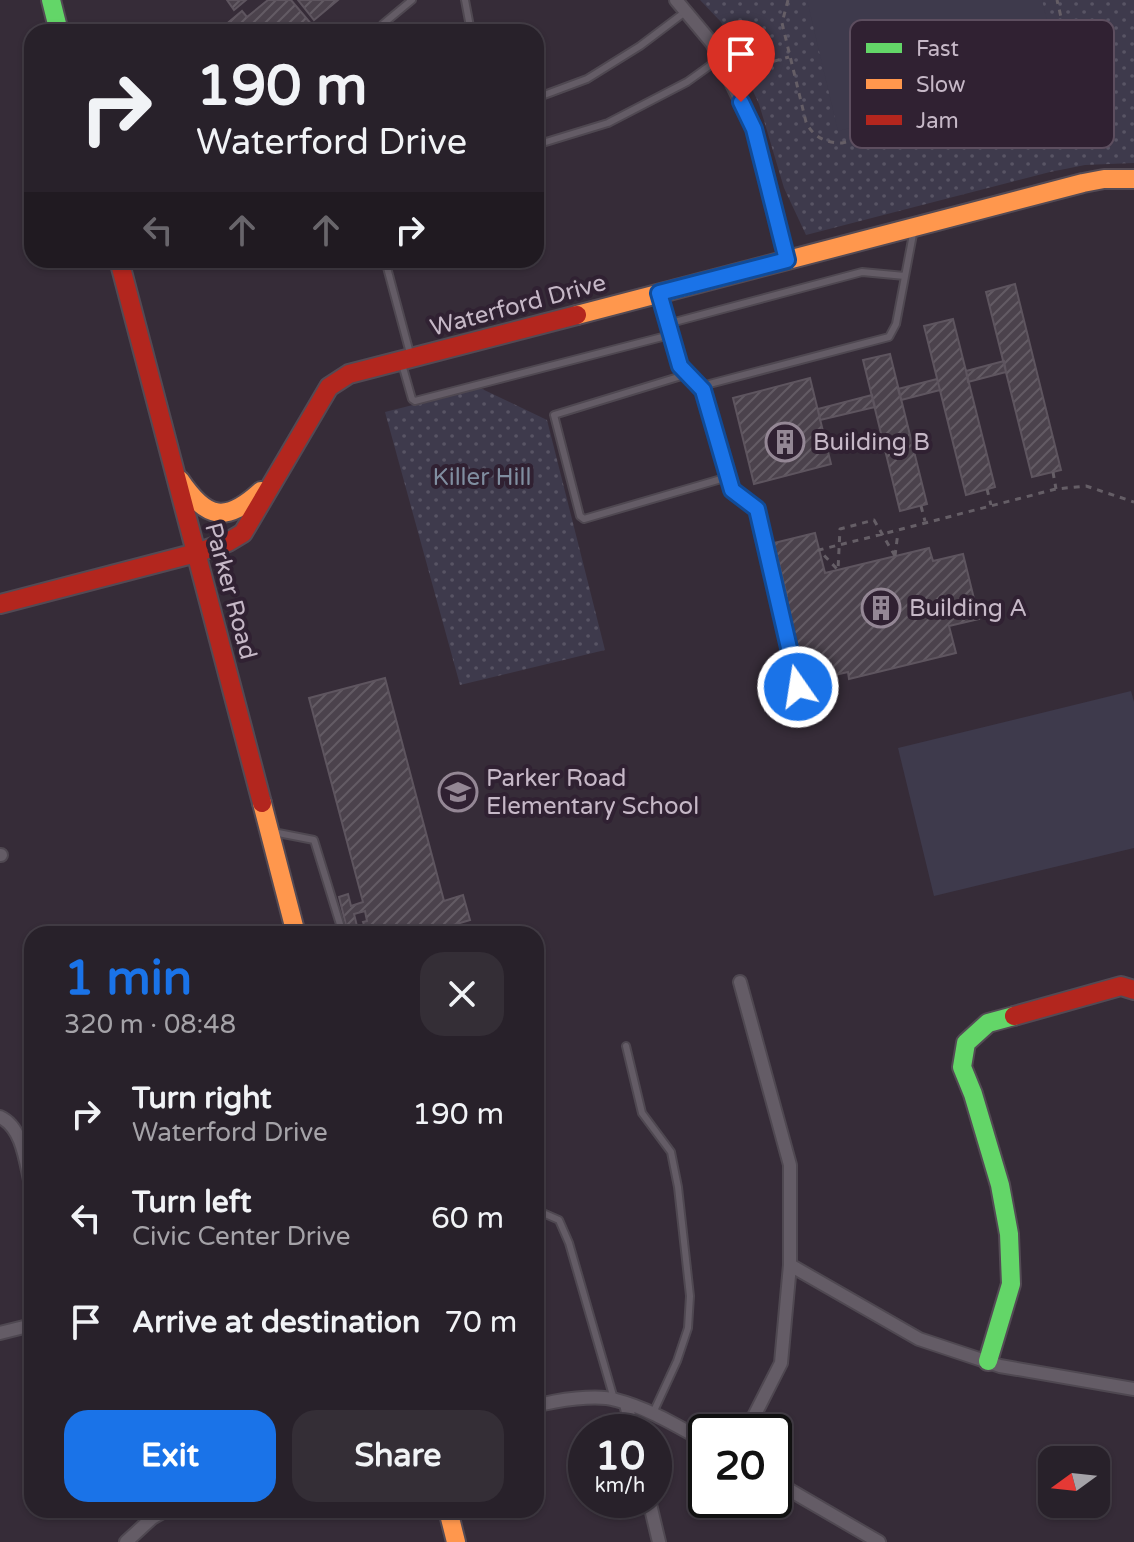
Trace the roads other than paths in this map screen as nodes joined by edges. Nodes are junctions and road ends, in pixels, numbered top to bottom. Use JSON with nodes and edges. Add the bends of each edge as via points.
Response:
{"nodes":[{"id":1,"x":51,"y":0,"type":"edge"},
{"id":2,"x":412,"y":0,"type":"edge"},
{"id":3,"x":465,"y":0,"type":"edge"},
{"id":4,"x":676,"y":0,"type":"edge"},
{"id":5,"x":685,"y":12,"type":"junction"},
{"id":6,"x":57,"y":24,"type":"edge"},
{"id":7,"x":383,"y":24,"type":"edge"},
{"id":8,"x":470,"y":24,"type":"edge"},
{"id":9,"x":719,"y":59,"type":"junction"},
{"id":10,"x":544,"y":95,"type":"edge"},
{"id":11,"x":544,"y":143,"type":"edge"},
{"id":12,"x":1134,"y":179,"type":"edge"},
{"id":13,"x":914,"y":227,"type":"junction"},
{"id":14,"x":787,"y":260,"type":"junction"},
{"id":15,"x":121,"y":268,"type":"edge"},
{"id":16,"x":387,"y":268,"type":"edge"},
{"id":17,"x":905,"y":276,"type":"junction"},
{"id":18,"x":659,"y":293,"type":"junction"},
{"id":19,"x":667,"y":324,"type":"junction"},
{"id":20,"x":670,"y":335,"type":"junction"},
{"id":21,"x":406,"y":359,"type":"junction"},
{"id":22,"x":688,"y":374,"type":"junction"},
{"id":23,"x":698,"y":387,"type":"junction"},
{"id":24,"x":175,"y":471,"type":"junction"},
{"id":25,"x":728,"y":477,"type":"junction"},
{"id":26,"x":270,"y":484,"type":"junction"},
{"id":27,"x":196,"y":553,"type":"junction"},
{"id":28,"x":1,"y":601,"type":"edge"},
{"id":29,"x":798,"y":687,"type":"dead end"},
{"id":30,"x":269,"y":831,"type":"junction"},
{"id":31,"x":294,"y":926,"type":"edge"},
{"id":32,"x":341,"y":926,"type":"edge"},
{"id":33,"x":740,"y":982,"type":"dead end"},
{"id":34,"x":1134,"y":990,"type":"edge"},
{"id":35,"x":626,"y":1046,"type":"dead end"},
{"id":36,"x":3,"y":1118,"type":"edge"},
{"id":37,"x":24,"y":1159,"type":"edge"},
{"id":38,"x":544,"y":1213,"type":"edge"},
{"id":39,"x":790,"y":1265,"type":"junction"},
{"id":40,"x":24,"y":1327,"type":"edge"},
{"id":41,"x":0,"y":1333,"type":"edge"},
{"id":42,"x":988,"y":1361,"type":"junction"},
{"id":43,"x":1134,"y":1389,"type":"edge"},
{"id":44,"x":620,"y":1401,"type":"junction"},
{"id":45,"x":544,"y":1404,"type":"edge"},
{"id":46,"x":653,"y":1413,"type":"junction"},
{"id":47,"x":625,"y":1414,"type":"edge"},
{"id":48,"x":755,"y":1414,"type":"edge"},
{"id":49,"x":688,"y":1432,"type":"edge"},
{"id":50,"x":792,"y":1491,"type":"edge"},
{"id":51,"x":146,"y":1518,"type":"edge"},
{"id":52,"x":450,"y":1518,"type":"edge"},
{"id":53,"x":653,"y":1518,"type":"edge"},
{"id":54,"x":126,"y":1542,"type":"edge"},
{"id":55,"x":456,"y":1542,"type":"edge"},
{"id":56,"x":659,"y":1542,"type":"edge"},
{"id":57,"x":879,"y":1542,"type":"edge"}],
"edges":[{"from":1,"to":6,"type":"street"},
{"from":2,"to":7,"type":"lane"},
{"from":3,"to":8,"type":"lane"},
{"from":4,"to":5,"type":"street"},
{"from":5,"to":9,"type":"street"},
{"from":5,"to":10,"type":"lane","via":[[587,79]]},
{"from":9,"to":11,"type":"lane","via":[[608,123]]},
{"from":9,"to":14,"type":"street","via":[[754,129]]},
{"from":12,"to":13,"type":"street","name":"Waterford Drive","via":[[1083,183]]},
{"from":13,"to":14,"type":"street","name":"Waterford Drive"},
{"from":13,"to":17,"type":"lane"},
{"from":14,"to":18,"type":"street","name":"Waterford Drive"},
{"from":15,"to":24,"type":"street","name":"Parker Road"},
{"from":16,"to":21,"type":"lane"},
{"from":17,"to":19,"type":"lane","via":[[862,272]]},
{"from":17,"to":23,"type":"lane","via":[[889,337]]},
{"from":18,"to":19,"type":"lane"},
{"from":18,"to":21,"type":"street","name":"Waterford Drive"},
{"from":19,"to":20,"type":"lane"},
{"from":20,"to":21,"type":"lane","via":[[415,401]]},
{"from":20,"to":22,"type":"lane"},
{"from":21,"to":26,"type":"street","name":"Waterford Drive","via":[[349,374],[329,387]]},
{"from":22,"to":23,"type":"lane"},
{"from":22,"to":25,"type":"lane","via":[[554,415],[580,516]]},
{"from":23,"to":25,"type":"lane"},
{"from":24,"to":26,"type":"street","via":[[189,494],[218,513],[236,511]]},
{"from":24,"to":27,"type":"street","name":"Parker Road"},
{"from":25,"to":29,"type":"lane","via":[[732,490],[757,509]]},
{"from":26,"to":27,"type":"street","name":"Waterford Drive","via":[[243,533]]},
{"from":27,"to":28,"type":"street","name":"Waterford Drive"},
{"from":27,"to":30,"type":"street","name":"Parker Road"},
{"from":30,"to":31,"type":"street","name":"Parker Road"},
{"from":30,"to":32,"type":"lane","via":[[314,840]]},
{"from":33,"to":39,"type":"street","via":[[790,1165]]},
{"from":34,"to":42,"type":"street","via":[[1121,986],[988,1023],[966,1043],[962,1067],[1000,1185],[1009,1234],[1011,1284]]},
{"from":35,"to":46,"type":"lane","via":[[642,1113],[671,1152],[690,1296],[688,1328]]},
{"from":36,"to":37,"type":"street","via":[[18,1136]]},
{"from":38,"to":44,"type":"lane","via":[[559,1220],[569,1243]]},
{"from":39,"to":42,"type":"street","via":[[919,1339]]},
{"from":39,"to":48,"type":"street","via":[[781,1363]]},
{"from":40,"to":41,"type":"street"},
{"from":42,"to":43,"type":"street"},
{"from":44,"to":45,"type":"street"},
{"from":44,"to":46,"type":"street"},
{"from":44,"to":47,"type":"street"},
{"from":46,"to":49,"type":"street"},
{"from":50,"to":57,"type":"street"},
{"from":51,"to":54,"type":"street"},
{"from":52,"to":55,"type":"street"},
{"from":53,"to":56,"type":"street"}]}
